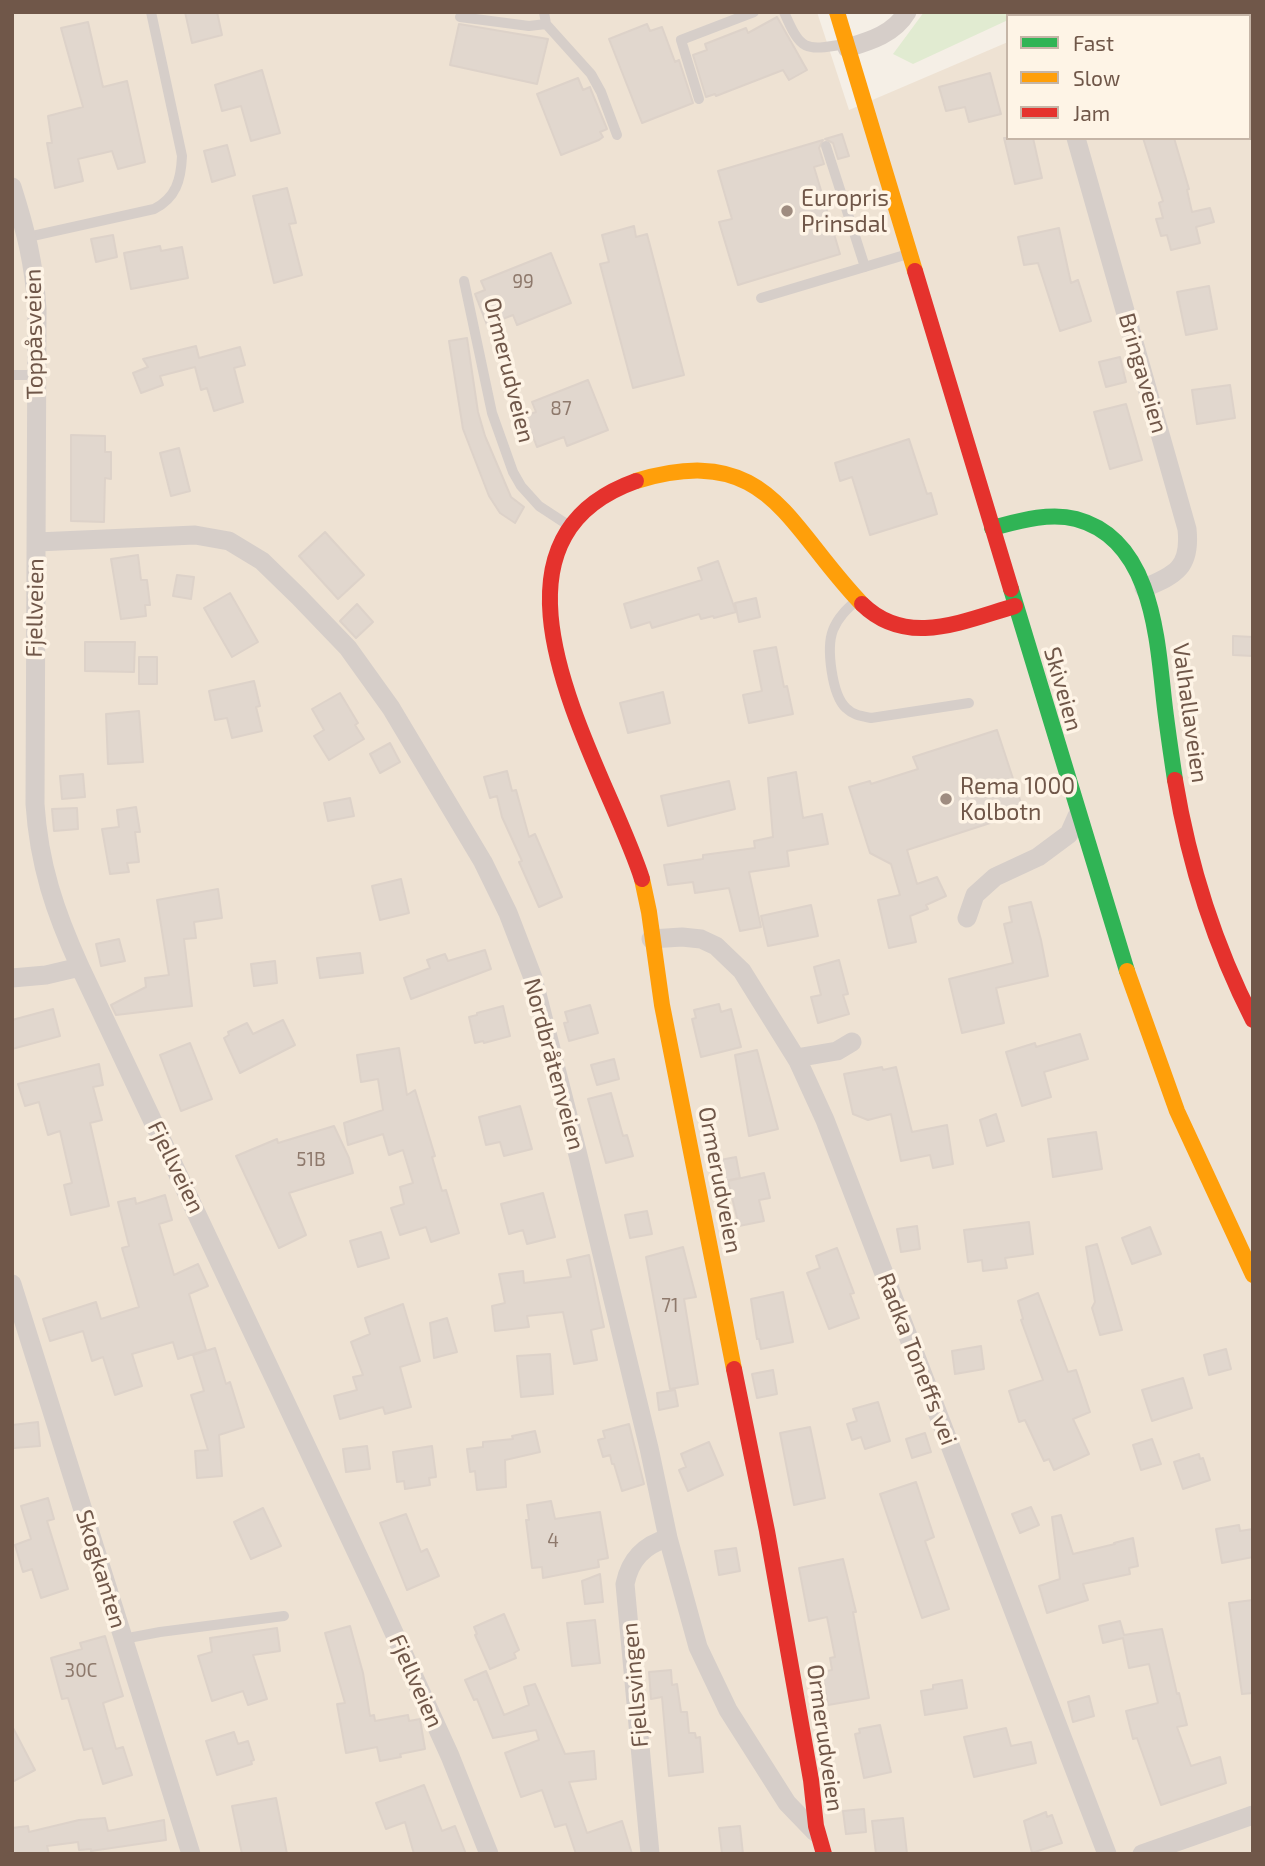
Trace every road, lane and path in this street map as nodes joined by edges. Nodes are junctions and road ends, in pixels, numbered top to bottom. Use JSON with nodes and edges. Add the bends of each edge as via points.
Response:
{"nodes":[{"id":1,"x":151,"y":12,"type":"edge"},
{"id":2,"x":544,"y":12,"type":"edge"},
{"id":3,"x":754,"y":12,"type":"edge"},
{"id":4,"x":784,"y":12,"type":"edge"},
{"id":5,"x":837,"y":12,"type":"edge"},
{"id":6,"x":907,"y":12,"type":"edge"},
{"id":7,"x":460,"y":17,"type":"dead end"},
{"id":8,"x":546,"y":24,"type":"junction"},
{"id":9,"x":846,"y":46,"type":"junction"},
{"id":10,"x":699,"y":99,"type":"dead end"},
{"id":11,"x":617,"y":135,"type":"dead end"},
{"id":12,"x":1077,"y":140,"type":"edge"},
{"id":13,"x":826,"y":146,"type":"dead end"},
{"id":14,"x":12,"y":187,"type":"edge"},
{"id":15,"x":28,"y":237,"type":"junction"},
{"id":16,"x":910,"y":254,"type":"junction"},
{"id":17,"x":865,"y":267,"type":"junction"},
{"id":18,"x":464,"y":281,"type":"dead end"},
{"id":19,"x":761,"y":298,"type":"dead end"},
{"id":20,"x":12,"y":375,"type":"edge"},
{"id":21,"x":35,"y":375,"type":"junction"},
{"id":22,"x":36,"y":442,"type":"joint"},
{"id":23,"x":571,"y":527,"type":"junction"},
{"id":24,"x":992,"y":528,"type":"junction"},
{"id":25,"x":37,"y":542,"type":"junction"},
{"id":26,"x":1144,"y":588,"type":"junction"},
{"id":27,"x":857,"y":600,"type":"junction"},
{"id":28,"x":1015,"y":606,"type":"junction"},
{"id":29,"x":969,"y":703,"type":"dead end"},
{"id":30,"x":1077,"y":816,"type":"junction"},
{"id":31,"x":967,"y":918,"type":"dead end"},
{"id":32,"x":651,"y":939,"type":"junction"},
{"id":33,"x":80,"y":967,"type":"junction"},
{"id":34,"x":12,"y":978,"type":"edge"},
{"id":35,"x":1253,"y":1020,"type":"edge"},
{"id":36,"x":852,"y":1042,"type":"dead end"},
{"id":37,"x":796,"y":1058,"type":"junction"},
{"id":38,"x":1253,"y":1275,"type":"edge"},
{"id":39,"x":12,"y":1284,"type":"edge"},
{"id":40,"x":668,"y":1538,"type":"junction"},
{"id":41,"x":284,"y":1616,"type":"dead end"},
{"id":42,"x":123,"y":1639,"type":"junction"},
{"id":43,"x":1253,"y":1815,"type":"edge"},
{"id":44,"x":815,"y":1832,"type":"junction"},
{"id":45,"x":191,"y":1854,"type":"edge"},
{"id":46,"x":489,"y":1854,"type":"edge"},
{"id":47,"x":650,"y":1854,"type":"edge"},
{"id":48,"x":824,"y":1854,"type":"edge"},
{"id":49,"x":1107,"y":1854,"type":"edge"},
{"id":50,"x":1142,"y":1854,"type":"edge"}],
"edges":[{"from":1,"to":15,"type":"lane","via":[[181,156],[172,195],[154,209]]},
{"from":2,"to":8,"type":"lane"},
{"from":3,"to":10,"type":"lane","via":[[681,40]]},
{"from":4,"to":9,"type":"lane","via":[[805,46]]},
{"from":5,"to":9,"type":"street","name":"Skiveien"},
{"from":6,"to":9,"type":"street","via":[[882,36]]},
{"from":7,"to":8,"type":"lane"},
{"from":8,"to":11,"type":"lane","via":[[591,74]]},
{"from":9,"to":16,"type":"street","name":"Skiveien"},
{"from":12,"to":26,"type":"street","name":"Bringaveien","via":[[1187,529],[1184,563],[1168,578]]},
{"from":13,"to":17,"type":"lane"},
{"from":14,"to":15,"type":"street","name":"Toppåsveien"},
{"from":15,"to":21,"type":"street","name":"Toppåsveien","via":[[37,309]]},
{"from":16,"to":17,"type":"lane"},
{"from":16,"to":24,"type":"street","name":"Skiveien"},
{"from":17,"to":19,"type":"lane"},
{"from":18,"to":23,"type":"lane","name":"Ormerudveien","via":[[492,413],[513,472],[539,506]]},
{"from":20,"to":21,"type":"lane"},
{"from":21,"to":22,"type":"street","name":"Toppåsveien"},
{"from":22,"to":25,"type":"street","name":"Fjellveien"},
{"from":23,"to":27,"type":"street","name":"Ormerudveien","via":[[598,500],[635,481],[695,469],[733,474],[762,487],[780,504]]},
{"from":23,"to":32,"type":"street","name":"Ormerudveien","via":[[550,577],[553,631],[579,722],[641,874]]},
{"from":24,"to":26,"type":"street","name":"Valhallaveien","via":[[1049,515],[1088,523],[1122,548]]},
{"from":24,"to":28,"type":"street","name":"Skiveien"},
{"from":25,"to":33,"type":"street","name":"Fjellveien","via":[[36,821],[47,887]]},
{"from":25,"to":40,"type":"street","name":"Nordbråtenveien","via":[[195,535],[229,541],[262,561],[299,597],[348,649],[391,708],[483,862],[533,978]]},
{"from":26,"to":35,"type":"street","name":"Valhallaveien","via":[[1193,869],[1219,945]]},
{"from":27,"to":28,"type":"street","name":"Ormerudveien","via":[[883,620],[917,628]]},
{"from":27,"to":29,"type":"lane","via":[[832,632],[828,652],[843,707],[871,718]]},
{"from":28,"to":30,"type":"street","name":"Skiveien"},
{"from":30,"to":31,"type":"street","via":[[1069,834],[1038,857],[995,877],[975,895]]},
{"from":30,"to":38,"type":"street","name":"Skiveien","via":[[1149,1040],[1203,1171]]},
{"from":32,"to":37,"type":"street","name":"Radka Toneffs vei","via":[[701,939],[716,946],[741,971]]},
{"from":32,"to":44,"type":"street","name":"Ormerudveien","via":[[775,1570],[814,1794]]},
{"from":33,"to":34,"type":"street"},
{"from":33,"to":46,"type":"street","name":"Fjellveien","via":[[375,1590]]},
{"from":36,"to":37,"type":"street","via":[[837,1051]]},
{"from":37,"to":49,"type":"street","name":"Radka Toneffs vei","via":[[830,1132]]},
{"from":39,"to":42,"type":"street","name":"Skogkanten"},
{"from":40,"to":44,"type":"street","name":"Nordbråtenveien","via":[[698,1647],[728,1710],[787,1803]]},
{"from":40,"to":47,"type":"street","name":"Fjellsvingen","via":[[641,1551],[628,1568],[625,1584]]},
{"from":41,"to":42,"type":"lane"},
{"from":42,"to":45,"type":"street","name":"Skogkanten"},
{"from":43,"to":50,"type":"street"},
{"from":44,"to":48,"type":"street","name":"Ormerudveien"}]}
